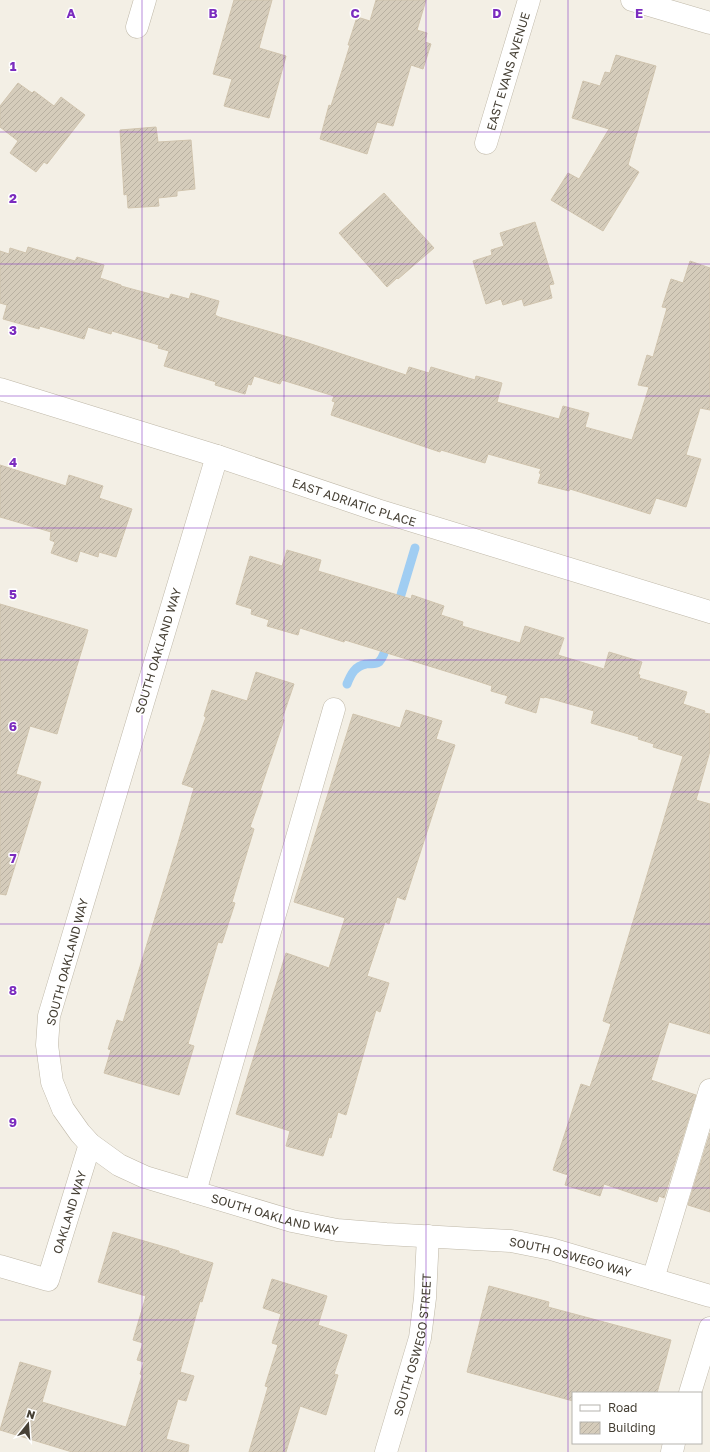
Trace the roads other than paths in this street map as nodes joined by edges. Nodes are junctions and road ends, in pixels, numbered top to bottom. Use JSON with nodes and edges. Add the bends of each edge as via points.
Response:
{"nodes":[{"id":1,"x":145,"y":0,"type":"edge"},
{"id":2,"x":529,"y":0,"type":"edge"},
{"id":3,"x":632,"y":0,"type":"edge"},
{"id":4,"x":710,"y":23,"type":"edge"},
{"id":5,"x":137,"y":27,"type":"dead end"},
{"id":6,"x":486,"y":143,"type":"dead end"},
{"id":7,"x":0,"y":389,"type":"edge"},
{"id":8,"x":217,"y":456,"type":"junction"},
{"id":9,"x":710,"y":612,"type":"edge"},
{"id":10,"x":334,"y":709,"type":"dead end"},
{"id":11,"x":710,"y":1090,"type":"edge"},
{"id":12,"x":90,"y":1144,"type":"junction"},
{"id":13,"x":195,"y":1192,"type":"junction"},
{"id":14,"x":428,"y":1236,"type":"junction"},
{"id":15,"x":0,"y":1266,"type":"edge"},
{"id":16,"x":653,"y":1279,"type":"junction"},
{"id":17,"x":710,"y":1296,"type":"edge"},
{"id":18,"x":710,"y":1328,"type":"edge"},
{"id":19,"x":690,"y":1392,"type":"edge"},
{"id":20,"x":386,"y":1452,"type":"edge"}],
"edges":[{"from":1,"to":5,"type":"street"},
{"from":2,"to":6,"type":"street","name":"EAST EVANS AVENUE"},
{"from":3,"to":4,"type":"street"},
{"from":7,"to":8,"type":"street","name":"EAST ADRIATIC PLACE"},
{"from":8,"to":9,"type":"street","name":"EAST ADRIATIC PLACE","via":[[377,510]]},
{"from":8,"to":12,"type":"street","name":"SOUTH OAKLAND WAY","via":[[49,1016],[46,1045],[52,1082],[63,1109]]},
{"from":10,"to":13,"type":"street"},
{"from":11,"to":16,"type":"street"},
{"from":12,"to":13,"type":"street","name":"SOUTH OAKLAND WAY","via":[[118,1165],[145,1177]]},
{"from":12,"to":15,"type":"street","name":"OAKLAND WAY","via":[[48,1280]]},
{"from":13,"to":14,"type":"street","name":"SOUTH OAKLAND WAY","via":[[292,1221],[337,1230]]},
{"from":14,"to":16,"type":"street","name":"SOUTH OSWEGO WAY","via":[[511,1240]]},
{"from":14,"to":20,"type":"street","name":"SOUTH OSWEGO STREET","via":[[426,1298],[420,1338]]},
{"from":16,"to":17,"type":"street","name":"SOUTH OSWEGO WAY"},
{"from":18,"to":19,"type":"street"}]}
